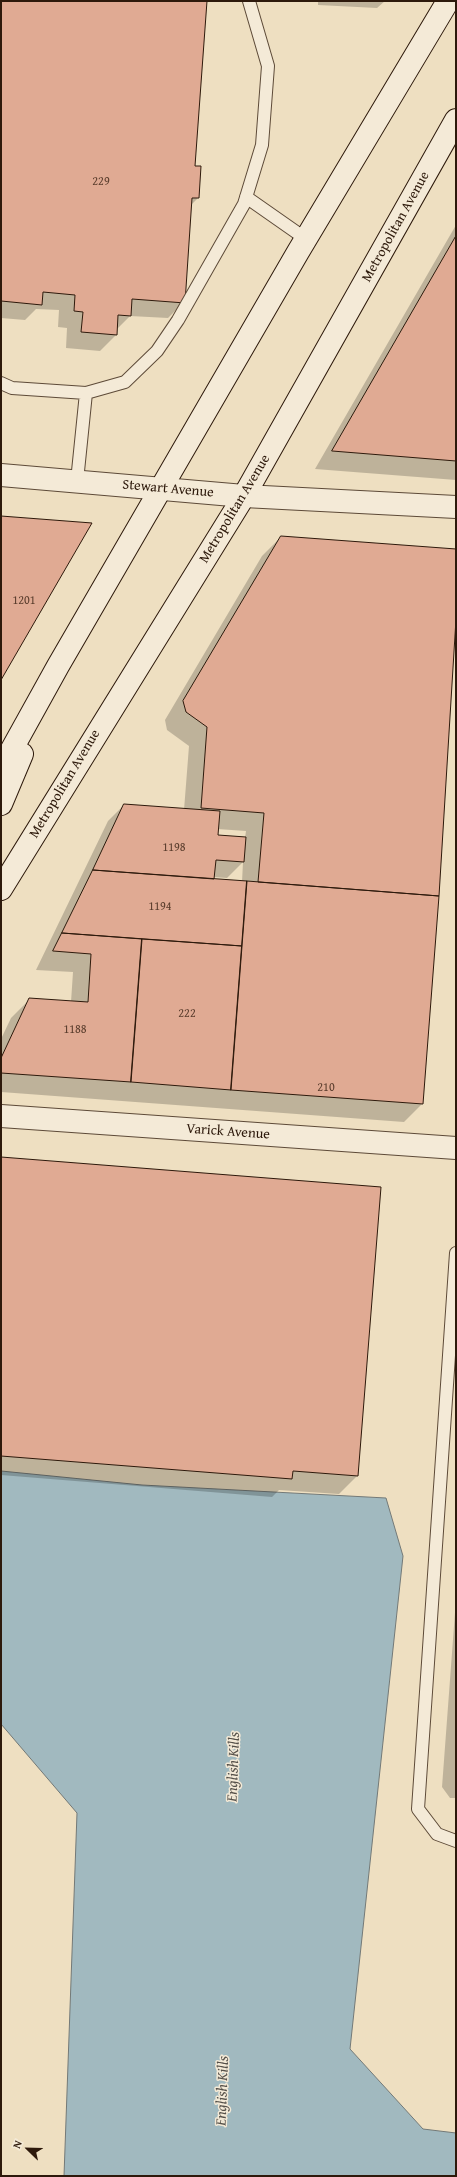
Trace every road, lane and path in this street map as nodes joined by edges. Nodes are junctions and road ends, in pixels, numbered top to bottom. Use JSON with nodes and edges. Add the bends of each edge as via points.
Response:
{"nodes":[{"id":1,"x":249,"y":1,"type":"edge"},
{"id":2,"x":448,"y":1,"type":"edge"},
{"id":3,"x":456,"y":120,"type":"edge"},
{"id":4,"x":246,"y":197,"type":"junction"},
{"id":5,"x":306,"y":239,"type":"junction"},
{"id":6,"x":1,"y":384,"type":"edge"},
{"id":7,"x":86,"y":393,"type":"junction"},
{"id":8,"x":1,"y":474,"type":"edge"},
{"id":9,"x":77,"y":481,"type":"junction"},
{"id":10,"x":162,"y":487,"type":"junction"},
{"id":11,"x":244,"y":496,"type":"junction"},
{"id":12,"x":456,"y":506,"type":"edge"},
{"id":13,"x":58,"y":666,"type":"junction"},
{"id":14,"x":1,"y":769,"type":"edge"},
{"id":15,"x":1,"y":804,"type":"edge"},
{"id":16,"x":1,"y":889,"type":"edge"},
{"id":17,"x":1,"y":1116,"type":"edge"},
{"id":18,"x":456,"y":1148,"type":"edge"},
{"id":19,"x":456,"y":1253,"type":"edge"},
{"id":20,"x":456,"y":1841,"type":"edge"}],
"edges":[{"from":1,"to":4,"type":"lane","via":[[268,66],[262,145]]},
{"from":2,"to":5,"type":"main road"},
{"from":3,"to":11,"type":"main road","name":"Metropolitan Avenue"},
{"from":4,"to":5,"type":"lane"},
{"from":4,"to":7,"type":"lane","via":[[178,320],[157,351],[125,382]]},
{"from":5,"to":10,"type":"main road"},
{"from":6,"to":7,"type":"lane","via":[[12,388]]},
{"from":7,"to":9,"type":"lane"},
{"from":8,"to":9,"type":"main road","name":"Stewart Avenue"},
{"from":9,"to":10,"type":"main road","name":"Stewart Avenue"},
{"from":10,"to":11,"type":"main road","name":"Stewart Avenue"},
{"from":10,"to":13,"type":"main road"},
{"from":11,"to":12,"type":"main road","name":"Stewart Avenue"},
{"from":11,"to":16,"type":"main road","name":"Metropolitan Avenue"},
{"from":13,"to":14,"type":"main road"},
{"from":13,"to":15,"type":"main road"},
{"from":17,"to":18,"type":"main road","name":"Varick Avenue"},
{"from":19,"to":20,"type":"lane","via":[[418,1809],[437,1834]]}]}
